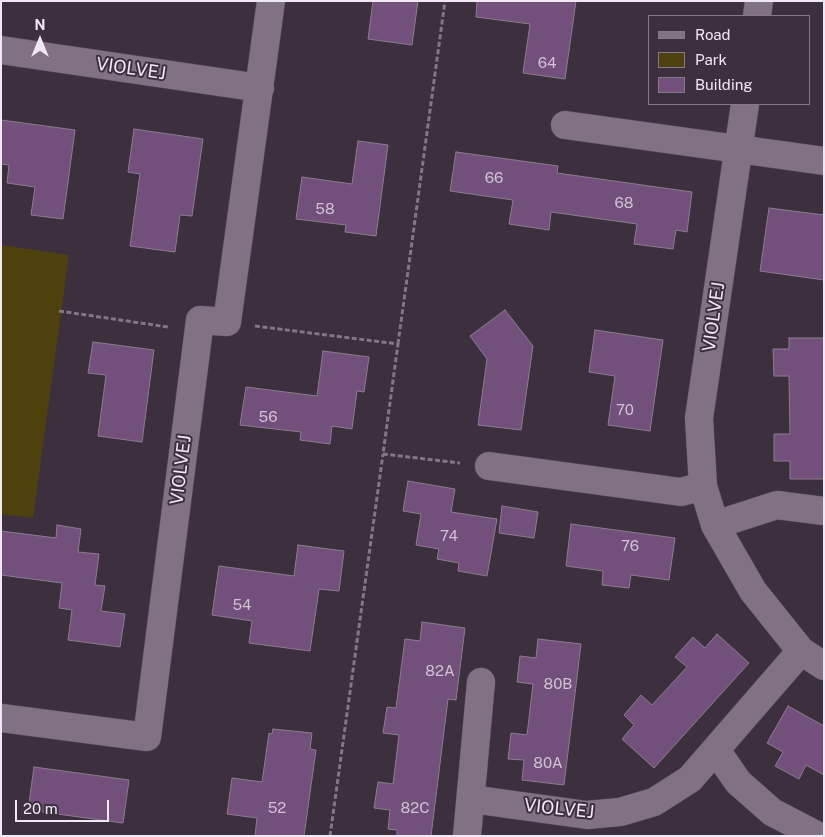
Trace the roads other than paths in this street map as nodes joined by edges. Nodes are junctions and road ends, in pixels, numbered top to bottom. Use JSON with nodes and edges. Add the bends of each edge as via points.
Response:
{"nodes":[{"id":1,"x":271,"y":1,"type":"edge"},
{"id":2,"x":759,"y":1,"type":"edge"},
{"id":3,"x":757,"y":15,"type":"edge"},
{"id":4,"x":1,"y":50,"type":"edge"},
{"id":5,"x":260,"y":88,"type":"junction"},
{"id":6,"x":745,"y":105,"type":"edge"},
{"id":7,"x":565,"y":125,"type":"dead end"},
{"id":8,"x":739,"y":149,"type":"junction"},
{"id":9,"x":824,"y":162,"type":"edge"},
{"id":10,"x":489,"y":466,"type":"road end"},
{"id":11,"x":704,"y":486,"type":"junction"},
{"id":12,"x":824,"y":511,"type":"edge"},
{"id":13,"x":716,"y":525,"type":"junction"},
{"id":14,"x":801,"y":651,"type":"junction"},
{"id":15,"x":824,"y":666,"type":"edge"},
{"id":16,"x":481,"y":682,"type":"dead end"},
{"id":17,"x":1,"y":718,"type":"edge"},
{"id":18,"x":716,"y":750,"type":"junction"},
{"id":19,"x":471,"y":799,"type":"junction"},
{"id":20,"x":467,"y":836,"type":"edge"},
{"id":21,"x":818,"y":836,"type":"edge"}],
"edges":[{"from":1,"to":5,"type":"street"},
{"from":2,"to":3,"type":"street"},
{"from":4,"to":5,"type":"street","name":"VIOLVEJ"},
{"from":5,"to":17,"type":"street","name":"VIOLVEJ","via":[[227,322],[200,320],[147,737]]},
{"from":6,"to":8,"type":"street","name":"VIOLVEJ"},
{"from":7,"to":8,"type":"street"},
{"from":8,"to":9,"type":"street"},
{"from":8,"to":11,"type":"street","name":"VIOLVEJ","via":[[699,418]]},
{"from":10,"to":11,"type":"street","via":[[680,492]]},
{"from":11,"to":13,"type":"street","name":"VIOLVEJ"},
{"from":12,"to":13,"type":"street","via":[[776,505]]},
{"from":13,"to":14,"type":"street","name":"VIOLVEJ","via":[[753,591]]},
{"from":14,"to":15,"type":"street","name":"VIOLVEJ"},
{"from":14,"to":18,"type":"street","name":"VIOLVEJ"},
{"from":16,"to":19,"type":"street"},
{"from":18,"to":19,"type":"street","name":"VIOLVEJ","via":[[690,779],[654,802],[620,812],[587,815]]},
{"from":18,"to":21,"type":"street","via":[[738,782],[772,812]]},
{"from":19,"to":20,"type":"street"}]}
